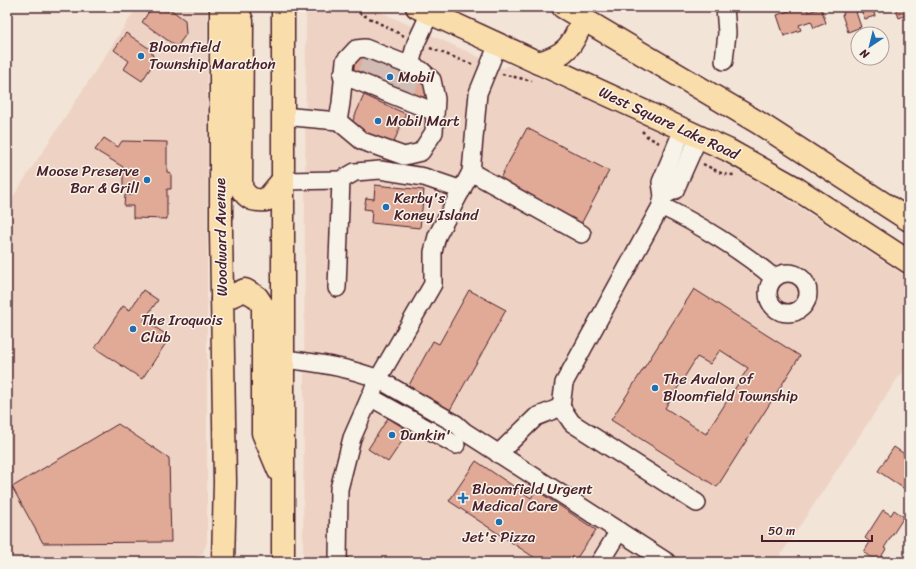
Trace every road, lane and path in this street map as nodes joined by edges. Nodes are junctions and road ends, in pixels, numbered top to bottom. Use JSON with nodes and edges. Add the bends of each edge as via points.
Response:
{"nodes":[{"id":1,"x":221,"y":7,"type":"edge"},
{"id":2,"x":236,"y":7,"type":"edge"},
{"id":3,"x":283,"y":7,"type":"edge"},
{"id":4,"x":348,"y":7,"type":"edge"},
{"id":5,"x":563,"y":7,"type":"edge"},
{"id":6,"x":725,"y":7,"type":"edge"},
{"id":7,"x":424,"y":10,"type":"edge"},
{"id":8,"x":587,"y":13,"type":"edge"},
{"id":9,"x":416,"y":43,"type":"junction"},
{"id":10,"x":498,"y":44,"type":"junction"},
{"id":11,"x":724,"y":61,"type":"dead end"},
{"id":12,"x":538,"y":63,"type":"junction"},
{"id":13,"x":342,"y":75,"type":"junction"},
{"id":14,"x":389,"y":75,"type":"junction"},
{"id":15,"x":435,"y":112,"type":"junction"},
{"id":16,"x":282,"y":116,"type":"junction"},
{"id":17,"x":338,"y":121,"type":"junction"},
{"id":18,"x":691,"y":132,"type":"junction"},
{"id":19,"x":471,"y":172,"type":"junction"},
{"id":20,"x":341,"y":180,"type":"junction"},
{"id":21,"x":282,"y":181,"type":"junction"},
{"id":22,"x":462,"y":190,"type":"junction"},
{"id":23,"x":662,"y":201,"type":"junction"},
{"id":24,"x":909,"y":220,"type":"edge"},
{"id":25,"x":582,"y":234,"type":"dead end"},
{"id":26,"x":909,"y":262,"type":"edge"},
{"id":27,"x":774,"y":278,"type":"dead end"},
{"id":28,"x":337,"y":288,"type":"dead end"},
{"id":29,"x":222,"y":300,"type":"junction"},
{"id":30,"x":282,"y":359,"type":"junction"},
{"id":31,"x":378,"y":379,"type":"junction"},
{"id":32,"x":370,"y":397,"type":"junction"},
{"id":33,"x":561,"y":407,"type":"junction"},
{"id":34,"x":430,"y":409,"type":"junction"},
{"id":35,"x":421,"y":425,"type":"junction"},
{"id":36,"x":456,"y":445,"type":"dead end"},
{"id":37,"x":498,"y":454,"type":"junction"},
{"id":38,"x":282,"y":480,"type":"junction"},
{"id":39,"x":697,"y":503,"type":"dead end"},
{"id":40,"x":619,"y":531,"type":"junction"},
{"id":41,"x":223,"y":562,"type":"edge"},
{"id":42,"x":283,"y":562,"type":"edge"},
{"id":43,"x":338,"y":562,"type":"edge"},
{"id":44,"x":600,"y":562,"type":"edge"},
{"id":45,"x":667,"y":562,"type":"edge"}],
"edges":[{"from":1,"to":29,"type":"main road","name":"Woodward Avenue"},
{"from":2,"to":21,"type":"main road","via":[[242,21],[241,188],[248,198],[256,201],[266,200]]},
{"from":3,"to":16,"type":"main road"},
{"from":4,"to":9,"type":"path"},
{"from":5,"to":8,"type":"main road"},
{"from":6,"to":11,"type":"street","via":[[727,33]]},
{"from":7,"to":9,"type":"street"},
{"from":7,"to":10,"type":"main road","name":"West Square Lake Road"},
{"from":8,"to":12,"type":"main road","via":[[575,39],[566,51]]},
{"from":8,"to":24,"type":"main road"},
{"from":9,"to":14,"type":"street"},
{"from":10,"to":12,"type":"main road","name":"West Square Lake Road"},
{"from":10,"to":19,"type":"street","via":[[478,93]]},
{"from":12,"to":18,"type":"main road","name":"West Square Lake Road"},
{"from":13,"to":14,"type":"street"},
{"from":13,"to":14,"type":"street","via":[[345,61],[356,49],[366,48]]},
{"from":13,"to":17,"type":"street"},
{"from":14,"to":15,"type":"street"},
{"from":14,"to":15,"type":"street","via":[[421,70],[432,80],[436,99]]},
{"from":15,"to":17,"type":"street","via":[[434,132],[421,152],[404,156],[362,141]]},
{"from":16,"to":17,"type":"street"},
{"from":16,"to":21,"type":"main road"},
{"from":18,"to":23,"type":"street","via":[[660,182]]},
{"from":18,"to":26,"type":"main road","name":"West Square Lake Road","via":[[794,186]]},
{"from":19,"to":22,"type":"street"},
{"from":19,"to":25,"type":"street"},
{"from":20,"to":21,"type":"street"},
{"from":20,"to":22,"type":"street","via":[[355,172],[380,170],[424,177]]},
{"from":20,"to":28,"type":"street"},
{"from":21,"to":30,"type":"main road"},
{"from":22,"to":31,"type":"street","via":[[437,236],[433,252],[433,284]]},
{"from":23,"to":27,"type":"street","via":[[747,257]]},
{"from":23,"to":33,"type":"street","via":[[564,383]]},
{"from":29,"to":38,"type":"main road","via":[[245,290],[257,297],[263,306],[263,433]]},
{"from":29,"to":41,"type":"main road","name":"Woodward Avenue","via":[[225,482]]},
{"from":30,"to":31,"type":"street","via":[[312,362]]},
{"from":30,"to":38,"type":"main road"},
{"from":31,"to":32,"type":"street"},
{"from":31,"to":34,"type":"street"},
{"from":32,"to":35,"type":"street"},
{"from":32,"to":43,"type":"street","via":[[352,438],[341,476]]},
{"from":33,"to":37,"type":"street","via":[[536,417]]},
{"from":33,"to":39,"type":"street","via":[[572,423]]},
{"from":34,"to":35,"type":"street"},
{"from":34,"to":37,"type":"street"},
{"from":35,"to":36,"type":"street"},
{"from":37,"to":40,"type":"street"},
{"from":38,"to":42,"type":"main road"},
{"from":40,"to":44,"type":"street"},
{"from":40,"to":45,"type":"street"}]}
